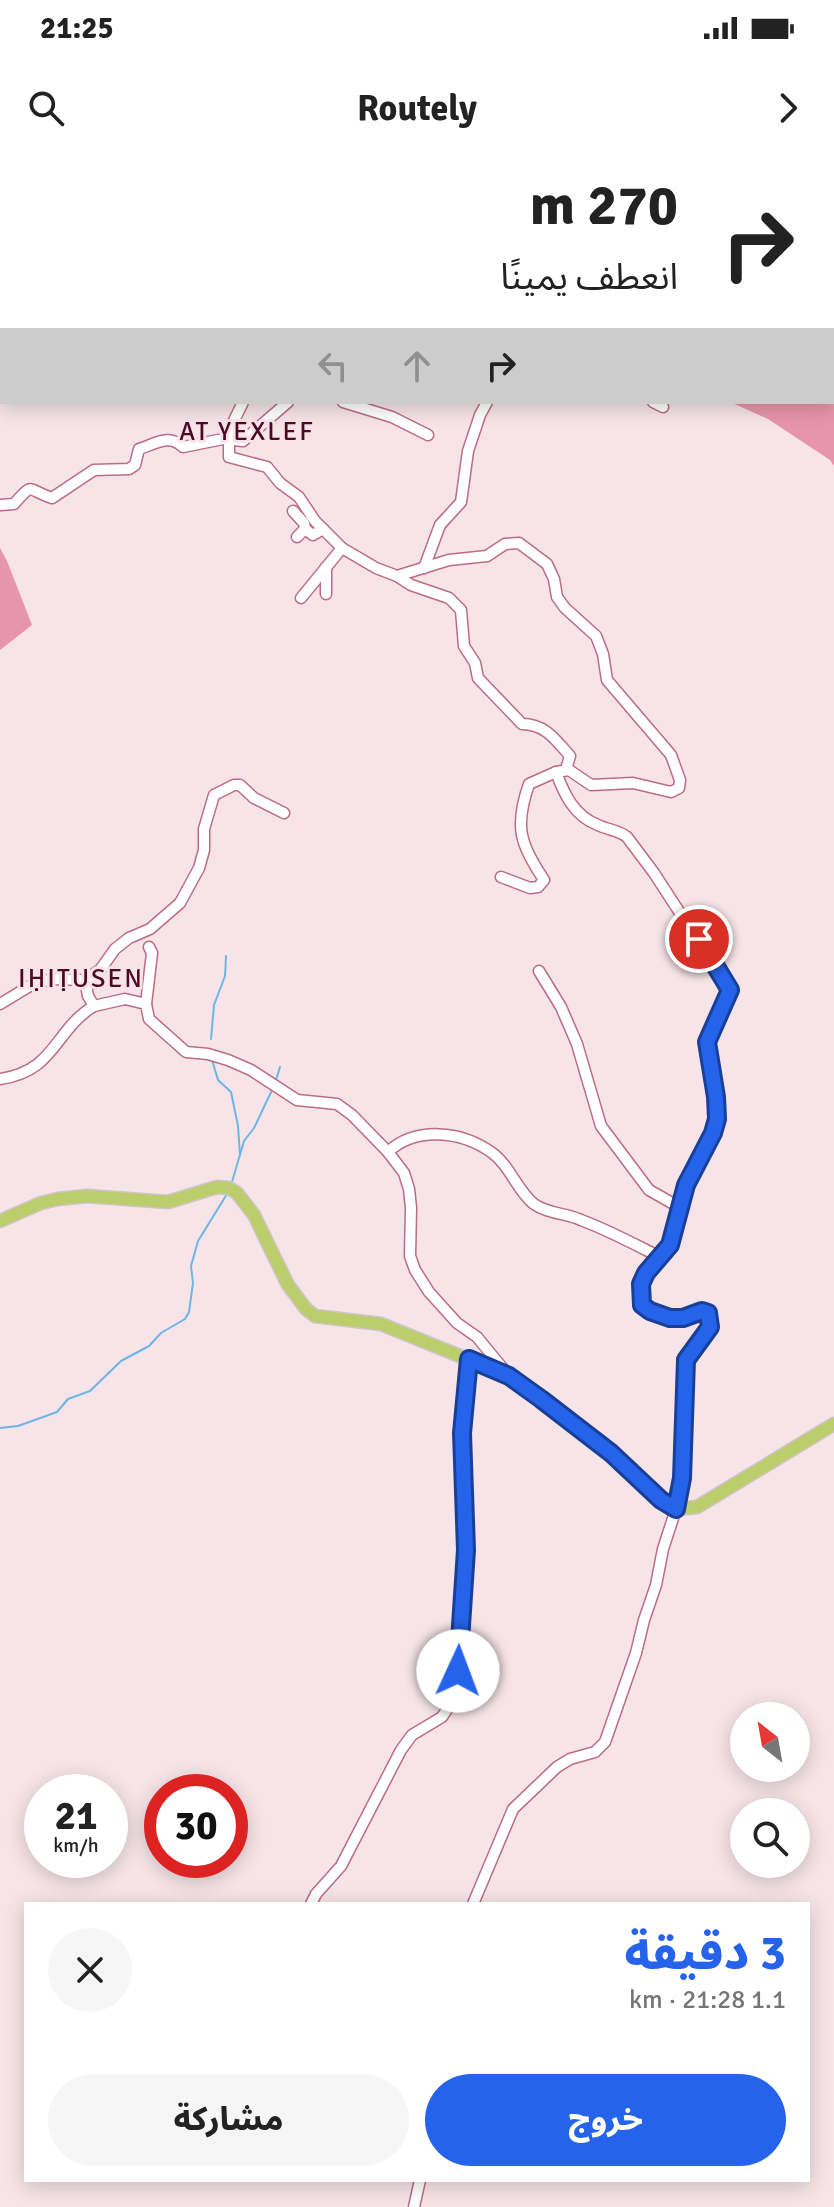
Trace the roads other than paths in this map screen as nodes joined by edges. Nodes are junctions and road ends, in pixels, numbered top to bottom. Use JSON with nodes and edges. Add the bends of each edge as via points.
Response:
{"nodes":[{"id":1,"x":242,"y":404,"type":"edge"},
{"id":2,"x":286,"y":404,"type":"edge"},
{"id":3,"x":350,"y":404,"type":"edge"},
{"id":4,"x":486,"y":404,"type":"edge"},
{"id":5,"x":428,"y":435,"type":"dead end"},
{"id":6,"x":228,"y":440,"type":"junction"},
{"id":7,"x":0,"y":505,"type":"edge"},
{"id":8,"x":293,"y":511,"type":"dead end"},
{"id":9,"x":323,"y":529,"type":"junction"},
{"id":10,"x":342,"y":548,"type":"junction"},
{"id":11,"x":326,"y":567,"type":"junction"},
{"id":12,"x":424,"y":568,"type":"junction"},
{"id":13,"x":397,"y":576,"type":"junction"},
{"id":14,"x":326,"y":594,"type":"dead end"},
{"id":15,"x":301,"y":598,"type":"dead end"},
{"id":16,"x":569,"y":770,"type":"junction"},
{"id":17,"x":556,"y":772,"type":"junction"},
{"id":18,"x":284,"y":813,"type":"dead end"},
{"id":19,"x":501,"y":877,"type":"dead end"},
{"id":20,"x":149,"y":947,"type":"dead end"},
{"id":21,"x":539,"y":971,"type":"dead end"},
{"id":22,"x":85,"y":980,"type":"junction"},
{"id":23,"x":0,"y":1004,"type":"edge"},
{"id":24,"x":146,"y":1004,"type":"junction"},
{"id":25,"x":94,"y":1006,"type":"junction"},
{"id":26,"x":0,"y":1079,"type":"edge"},
{"id":27,"x":388,"y":1152,"type":"junction"},
{"id":28,"x":679,"y":1207,"type":"junction"},
{"id":29,"x":0,"y":1221,"type":"edge"},
{"id":30,"x":660,"y":1257,"type":"junction"},
{"id":31,"x":469,"y":1359,"type":"junction"},
{"id":32,"x":509,"y":1376,"type":"junction"},
{"id":33,"x":834,"y":1424,"type":"edge"},
{"id":34,"x":676,"y":1509,"type":"junction"},
{"id":35,"x":312,"y":1902,"type":"edge"},
{"id":36,"x":474,"y":1902,"type":"edge"},
{"id":37,"x":420,"y":2182,"type":"edge"},
{"id":38,"x":414,"y":2207,"type":"edge"}],
"edges":[{"from":1,"to":6,"type":"street"},
{"from":2,"to":6,"type":"street","via":[[243,441]]},
{"from":3,"to":5,"type":"street"},
{"from":4,"to":12,"type":"street","via":[[468,451],[461,502],[440,525]]},
{"from":6,"to":7,"type":"street","via":[[183,447],[169,438],[139,449],[129,469],[94,470],[52,498],[27,491],[14,504]]},
{"from":6,"to":9,"type":"street","via":[[229,457],[267,467]]},
{"from":8,"to":9,"type":"street","via":[[300,517],[301,533],[313,535]]},
{"from":9,"to":10,"type":"street"},
{"from":10,"to":11,"type":"street"},
{"from":10,"to":13,"type":"street"},
{"from":11,"to":14,"type":"street"},
{"from":11,"to":15,"type":"street"},
{"from":12,"to":13,"type":"street"},
{"from":12,"to":16,"type":"street","via":[[487,556],[505,544],[519,543],[547,564],[557,597],[596,636],[607,680],[671,755],[679,788],[671,792],[633,783],[591,785]]},
{"from":13,"to":16,"type":"street","via":[[449,598],[461,610],[464,646],[478,678],[522,724],[535,724],[554,738],[570,756]]},
{"from":16,"to":17,"type":"street"},
{"from":17,"to":19,"type":"street","via":[[529,784],[520,810],[522,842],[544,880],[530,888]]},
{"from":17,"to":28,"type":"street","via":[[574,808],[596,825],[627,837],[730,990],[707,1042],[717,1119]]},
{"from":18,"to":22,"type":"street","via":[[240,785],[214,795],[199,868],[180,903],[115,949]]},
{"from":20,"to":24,"type":"street"},
{"from":21,"to":28,"type":"street","via":[[577,1044],[601,1126],[649,1190]]},
{"from":22,"to":23,"type":"street","via":[[33,984]]},
{"from":22,"to":25,"type":"street"},
{"from":24,"to":25,"type":"street","via":[[125,999]]},
{"from":24,"to":27,"type":"street","via":[[149,1019],[186,1052],[228,1060],[297,1100],[337,1104]]},
{"from":25,"to":26,"type":"street","via":[[81,1014],[35,1069]]},
{"from":27,"to":30,"type":"street","via":[[420,1134],[458,1137],[491,1152],[532,1203],[578,1218]]},
{"from":27,"to":32,"type":"street","via":[[409,1189],[415,1270],[429,1292]]},
{"from":28,"to":30,"type":"street","via":[[670,1245]]},
{"from":29,"to":31,"type":"main road","via":[[58,1199],[168,1202],[229,1188],[254,1215],[288,1285],[306,1309],[324,1318],[381,1324]]},
{"from":30,"to":34,"type":"street","via":[[641,1284],[642,1305],[670,1318],[702,1311],[710,1323],[686,1360]]},
{"from":31,"to":32,"type":"main road"},
{"from":31,"to":35,"type":"street","via":[[462,1433],[466,1550],[457,1694],[442,1717],[412,1735],[401,1750],[341,1866]]},
{"from":32,"to":34,"type":"main road"},
{"from":33,"to":34,"type":"main road","via":[[697,1507]]},
{"from":34,"to":36,"type":"street","via":[[605,1742],[595,1752],[557,1767],[513,1809]]},
{"from":37,"to":38,"type":"street"}]}
